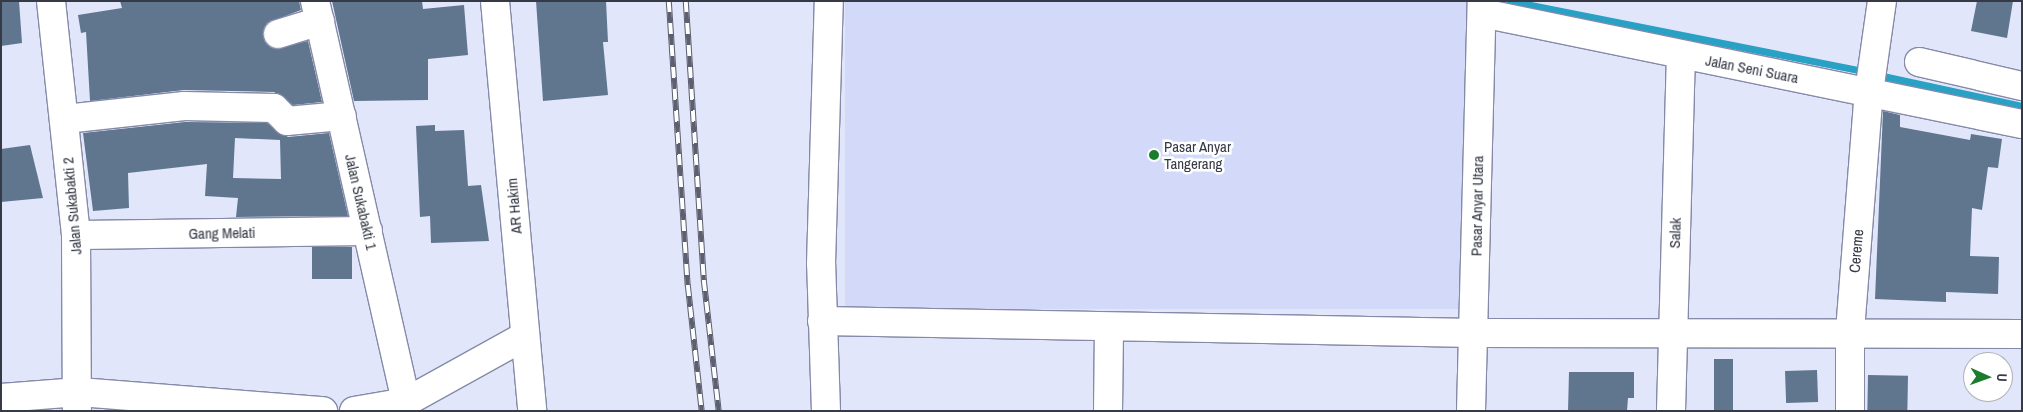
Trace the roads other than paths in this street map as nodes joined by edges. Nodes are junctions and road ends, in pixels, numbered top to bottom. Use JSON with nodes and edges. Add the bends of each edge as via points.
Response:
{"nodes":[{"id":1,"x":51,"y":1,"type":"edge"},
{"id":2,"x":495,"y":1,"type":"edge"},
{"id":3,"x":829,"y":1,"type":"edge"},
{"id":4,"x":1882,"y":1,"type":"edge"},
{"id":5,"x":1482,"y":7,"type":"edge"},
{"id":6,"x":318,"y":11,"type":"edge"},
{"id":7,"x":278,"y":34,"type":"dead end"},
{"id":8,"x":1681,"y":55,"type":"junction"},
{"id":9,"x":1919,"y":62,"type":"dead end"},
{"id":10,"x":1871,"y":80,"type":"junction"},
{"id":11,"x":2022,"y":86,"type":"edge"},
{"id":12,"x":342,"y":116,"type":"junction"},
{"id":13,"x":65,"y":119,"type":"junction"},
{"id":14,"x":2022,"y":124,"type":"edge"},
{"id":15,"x":368,"y":231,"type":"junction"},
{"id":16,"x":76,"y":235,"type":"junction"},
{"id":17,"x":822,"y":321,"type":"junction"},
{"id":18,"x":1109,"y":328,"type":"junction"},
{"id":19,"x":1850,"y":331,"type":"junction"},
{"id":20,"x":1672,"y":332,"type":"junction"},
{"id":21,"x":1474,"y":333,"type":"junction"},
{"id":22,"x":2022,"y":334,"type":"edge"},
{"id":23,"x":525,"y":336,"type":"junction"},
{"id":24,"x":1,"y":398,"type":"edge"},
{"id":25,"x":78,"y":401,"type":"edge"},
{"id":26,"x":406,"y":402,"type":"junction"},
{"id":27,"x":324,"y":411,"type":"edge"},
{"id":28,"x":354,"y":411,"type":"edge"},
{"id":29,"x":532,"y":411,"type":"edge"},
{"id":30,"x":826,"y":411,"type":"edge"},
{"id":31,"x":1108,"y":411,"type":"edge"},
{"id":32,"x":1471,"y":411,"type":"edge"},
{"id":33,"x":1671,"y":411,"type":"edge"},
{"id":34,"x":1850,"y":411,"type":"edge"}],
"edges":[{"from":1,"to":13,"type":"street","name":"Jalan Sukabakti 2"},
{"from":2,"to":23,"type":"street","name":"AR Hakim"},
{"from":3,"to":17,"type":"street"},
{"from":4,"to":10,"type":"street","name":"Cereme"},
{"from":5,"to":8,"type":"street","name":"Jalan Seni Suara"},
{"from":5,"to":21,"type":"street","name":"Pasar Anyar Utara"},
{"from":6,"to":7,"type":"street"},
{"from":6,"to":12,"type":"street","name":"Jalan Sukabakti 1"},
{"from":8,"to":10,"type":"street","name":"Jalan Seni Suara"},
{"from":8,"to":20,"type":"street","name":"Salak"},
{"from":9,"to":11,"type":"street"},
{"from":10,"to":14,"type":"street","name":"Jalan Seni Suara"},
{"from":10,"to":19,"type":"street","name":"Cereme"},
{"from":12,"to":13,"type":"street","via":[[287,121],[274,108],[184,106]]},
{"from":12,"to":15,"type":"street","name":"Jalan Sukabakti 1"},
{"from":13,"to":16,"type":"street","name":"Jalan Sukabakti 2"},
{"from":15,"to":16,"type":"street","name":"Gang Melati"},
{"from":15,"to":26,"type":"street","name":"Jalan Sukabakti 1"},
{"from":16,"to":25,"type":"street","name":"Jalan Sukabakti 2"},
{"from":17,"to":18,"type":"street","via":[[878,319]]},
{"from":17,"to":30,"type":"street"},
{"from":18,"to":21,"type":"street"},
{"from":18,"to":31,"type":"street"},
{"from":19,"to":20,"type":"street"},
{"from":19,"to":22,"type":"street"},
{"from":19,"to":34,"type":"street","name":"Cereme"},
{"from":20,"to":21,"type":"street"},
{"from":20,"to":33,"type":"street","name":"Salak"},
{"from":21,"to":32,"type":"street","name":"Pasar Anyar Utara"},
{"from":23,"to":26,"type":"street"},
{"from":23,"to":29,"type":"street","name":"AR Hakim"},
{"from":24,"to":25,"type":"street"},
{"from":25,"to":27,"type":"street"},
{"from":26,"to":28,"type":"street"}]}
